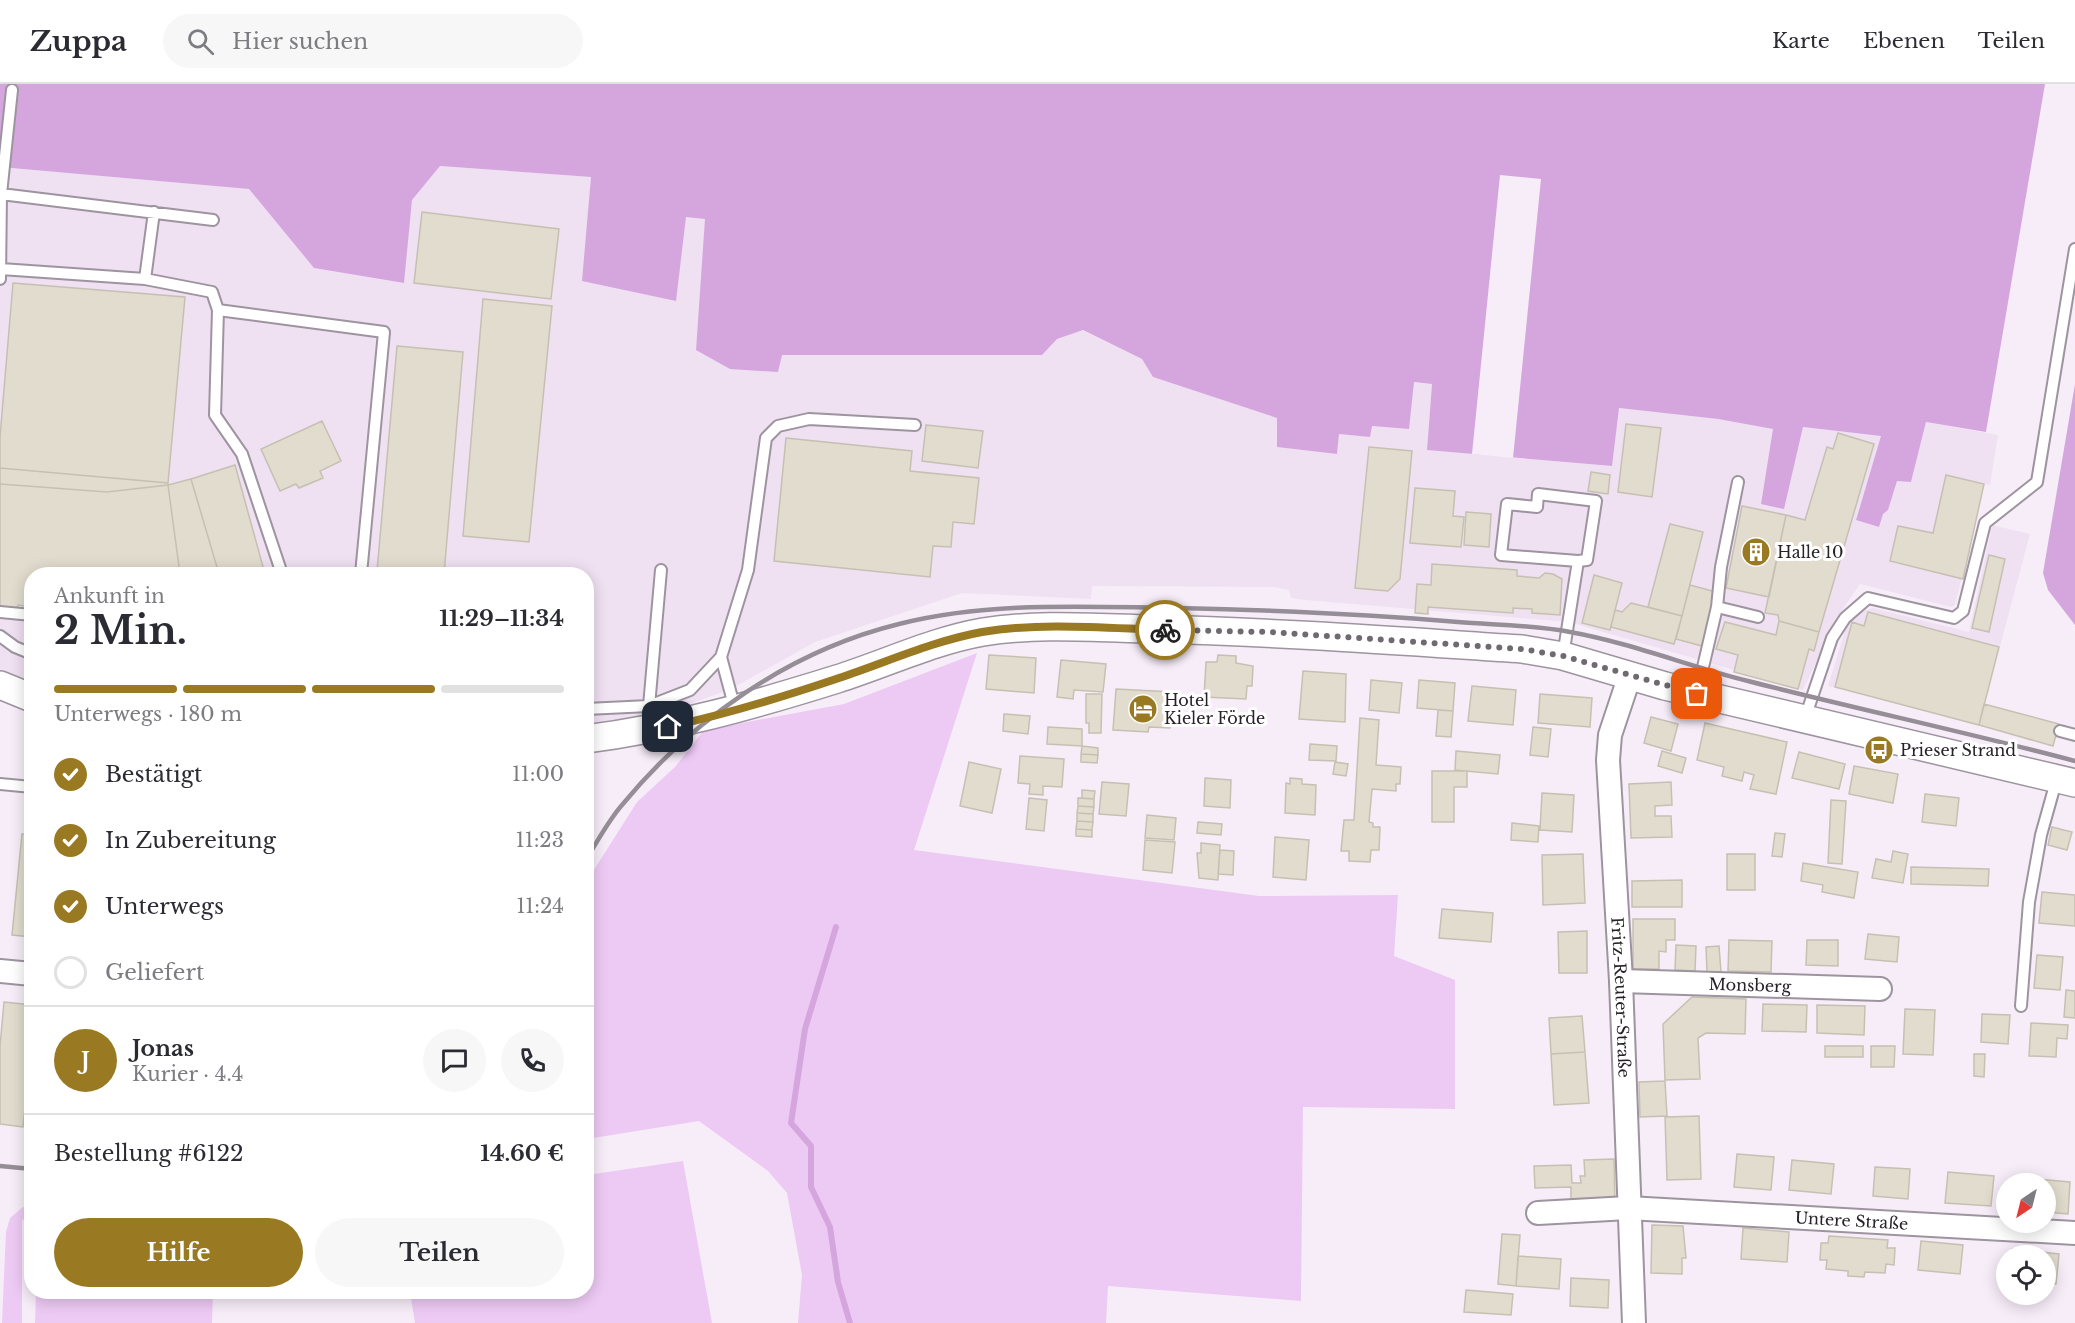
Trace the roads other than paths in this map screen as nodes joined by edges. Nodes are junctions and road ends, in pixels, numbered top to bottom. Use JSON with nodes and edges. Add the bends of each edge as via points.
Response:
{"nodes":[{"id":1,"x":12,"y":90,"type":"dead end"},
{"id":2,"x":1,"y":194,"type":"edge"},
{"id":3,"x":154,"y":212,"type":"junction"},
{"id":4,"x":213,"y":220,"type":"dead end"},
{"id":5,"x":2075,"y":249,"type":"edge"},
{"id":6,"x":1,"y":269,"type":"edge"},
{"id":7,"x":0,"y":279,"type":"edge"},
{"id":8,"x":145,"y":279,"type":"junction"},
{"id":9,"x":218,"y":310,"type":"junction"},
{"id":10,"x":915,"y":424,"type":"dead end"},
{"id":11,"x":1738,"y":482,"type":"dead end"},
{"id":12,"x":1578,"y":561,"type":"junction"},
{"id":13,"x":280,"y":567,"type":"edge"},
{"id":14,"x":362,"y":567,"type":"edge"},
{"id":15,"x":661,"y":570,"type":"dead end"},
{"id":16,"x":1717,"y":607,"type":"junction"},
{"id":17,"x":0,"y":612,"type":"edge"},
{"id":18,"x":24,"y":614,"type":"edge"},
{"id":19,"x":1758,"y":617,"type":"dead end"},
{"id":20,"x":0,"y":636,"type":"edge"},
{"id":21,"x":24,"y":651,"type":"edge"},
{"id":22,"x":1563,"y":656,"type":"junction"},
{"id":23,"x":721,"y":657,"type":"junction"},
{"id":24,"x":1630,"y":675,"type":"junction"},
{"id":25,"x":0,"y":685,"type":"edge"},
{"id":26,"x":1697,"y":694,"type":"junction"},
{"id":27,"x":24,"y":695,"type":"edge"},
{"id":28,"x":649,"y":706,"type":"junction"},
{"id":29,"x":594,"y":709,"type":"edge"},
{"id":30,"x":735,"y":710,"type":"junction"},
{"id":31,"x":1805,"y":718,"type":"junction"},
{"id":32,"x":2060,"y":730,"type":"dead end"},
{"id":33,"x":2075,"y":735,"type":"edge"},
{"id":34,"x":594,"y":738,"type":"edge"},
{"id":35,"x":2066,"y":781,"type":"edge"},
{"id":36,"x":0,"y":784,"type":"edge"},
{"id":37,"x":24,"y":786,"type":"edge"},
{"id":38,"x":0,"y":970,"type":"edge"},
{"id":39,"x":24,"y":973,"type":"edge"},
{"id":40,"x":1621,"y":981,"type":"junction"},
{"id":41,"x":1880,"y":989,"type":"dead end"},
{"id":42,"x":2021,"y":1006,"type":"dead end"},
{"id":43,"x":1628,"y":1209,"type":"junction"},
{"id":44,"x":1538,"y":1213,"type":"dead end"},
{"id":45,"x":2075,"y":1233,"type":"edge"},
{"id":46,"x":1634,"y":1323,"type":"edge"}],
"edges":[{"from":1,"to":2,"type":"lane"},
{"from":2,"to":3,"type":"lane"},
{"from":2,"to":6,"type":"lane"},
{"from":3,"to":4,"type":"lane"},
{"from":3,"to":8,"type":"lane"},
{"from":5,"to":31,"type":"lane","via":[[2037,482],[1985,524],[1963,611],[1954,618],[1868,598],[1845,618],[1832,638]]},
{"from":6,"to":7,"type":"lane"},
{"from":6,"to":8,"type":"lane"},
{"from":8,"to":9,"type":"lane","via":[[212,292]]},
{"from":9,"to":13,"type":"lane","via":[[215,415],[242,454]]},
{"from":9,"to":14,"type":"lane","via":[[384,332]]},
{"from":10,"to":23,"type":"lane","via":[[809,419],[778,426],[766,438],[748,570]]},
{"from":11,"to":16,"type":"lane"},
{"from":12,"to":12,"type":"lane","via":[[1587,560],[1596,501],[1538,494],[1537,507],[1507,504],[1501,555]]},
{"from":12,"to":22,"type":"lane"},
{"from":15,"to":28,"type":"lane"},
{"from":16,"to":19,"type":"lane"},
{"from":16,"to":26,"type":"lane"},
{"from":17,"to":18,"type":"lane"},
{"from":20,"to":21,"type":"lane"},
{"from":22,"to":24,"type":"street"},
{"from":22,"to":30,"type":"street","via":[[1522,649],[1269,632],[1010,629],[915,650]]},
{"from":23,"to":28,"type":"lane","via":[[690,690]]},
{"from":23,"to":30,"type":"lane"},
{"from":24,"to":26,"type":"street"},
{"from":24,"to":40,"type":"street","name":"Fritz-Reuter-Straße","via":[[1610,735],[1608,760]]},
{"from":25,"to":27,"type":"street"},
{"from":26,"to":31,"type":"street"},
{"from":28,"to":29,"type":"lane"},
{"from":30,"to":34,"type":"street","via":[[648,732]]},
{"from":31,"to":35,"type":"street"},
{"from":32,"to":33,"type":"lane"},
{"from":35,"to":42,"type":"lane","via":[[2041,835],[2029,902]]},
{"from":36,"to":37,"type":"lane"},
{"from":38,"to":39,"type":"street"},
{"from":40,"to":41,"type":"street","name":"Monsberg"},
{"from":40,"to":43,"type":"street","name":"Fritz-Reuter-Straße"},
{"from":43,"to":44,"type":"street","name":"Untere Straße"},
{"from":43,"to":45,"type":"street","name":"Untere Straße"},
{"from":43,"to":46,"type":"street","name":"Fritz-Reuter-Straße"}]}
